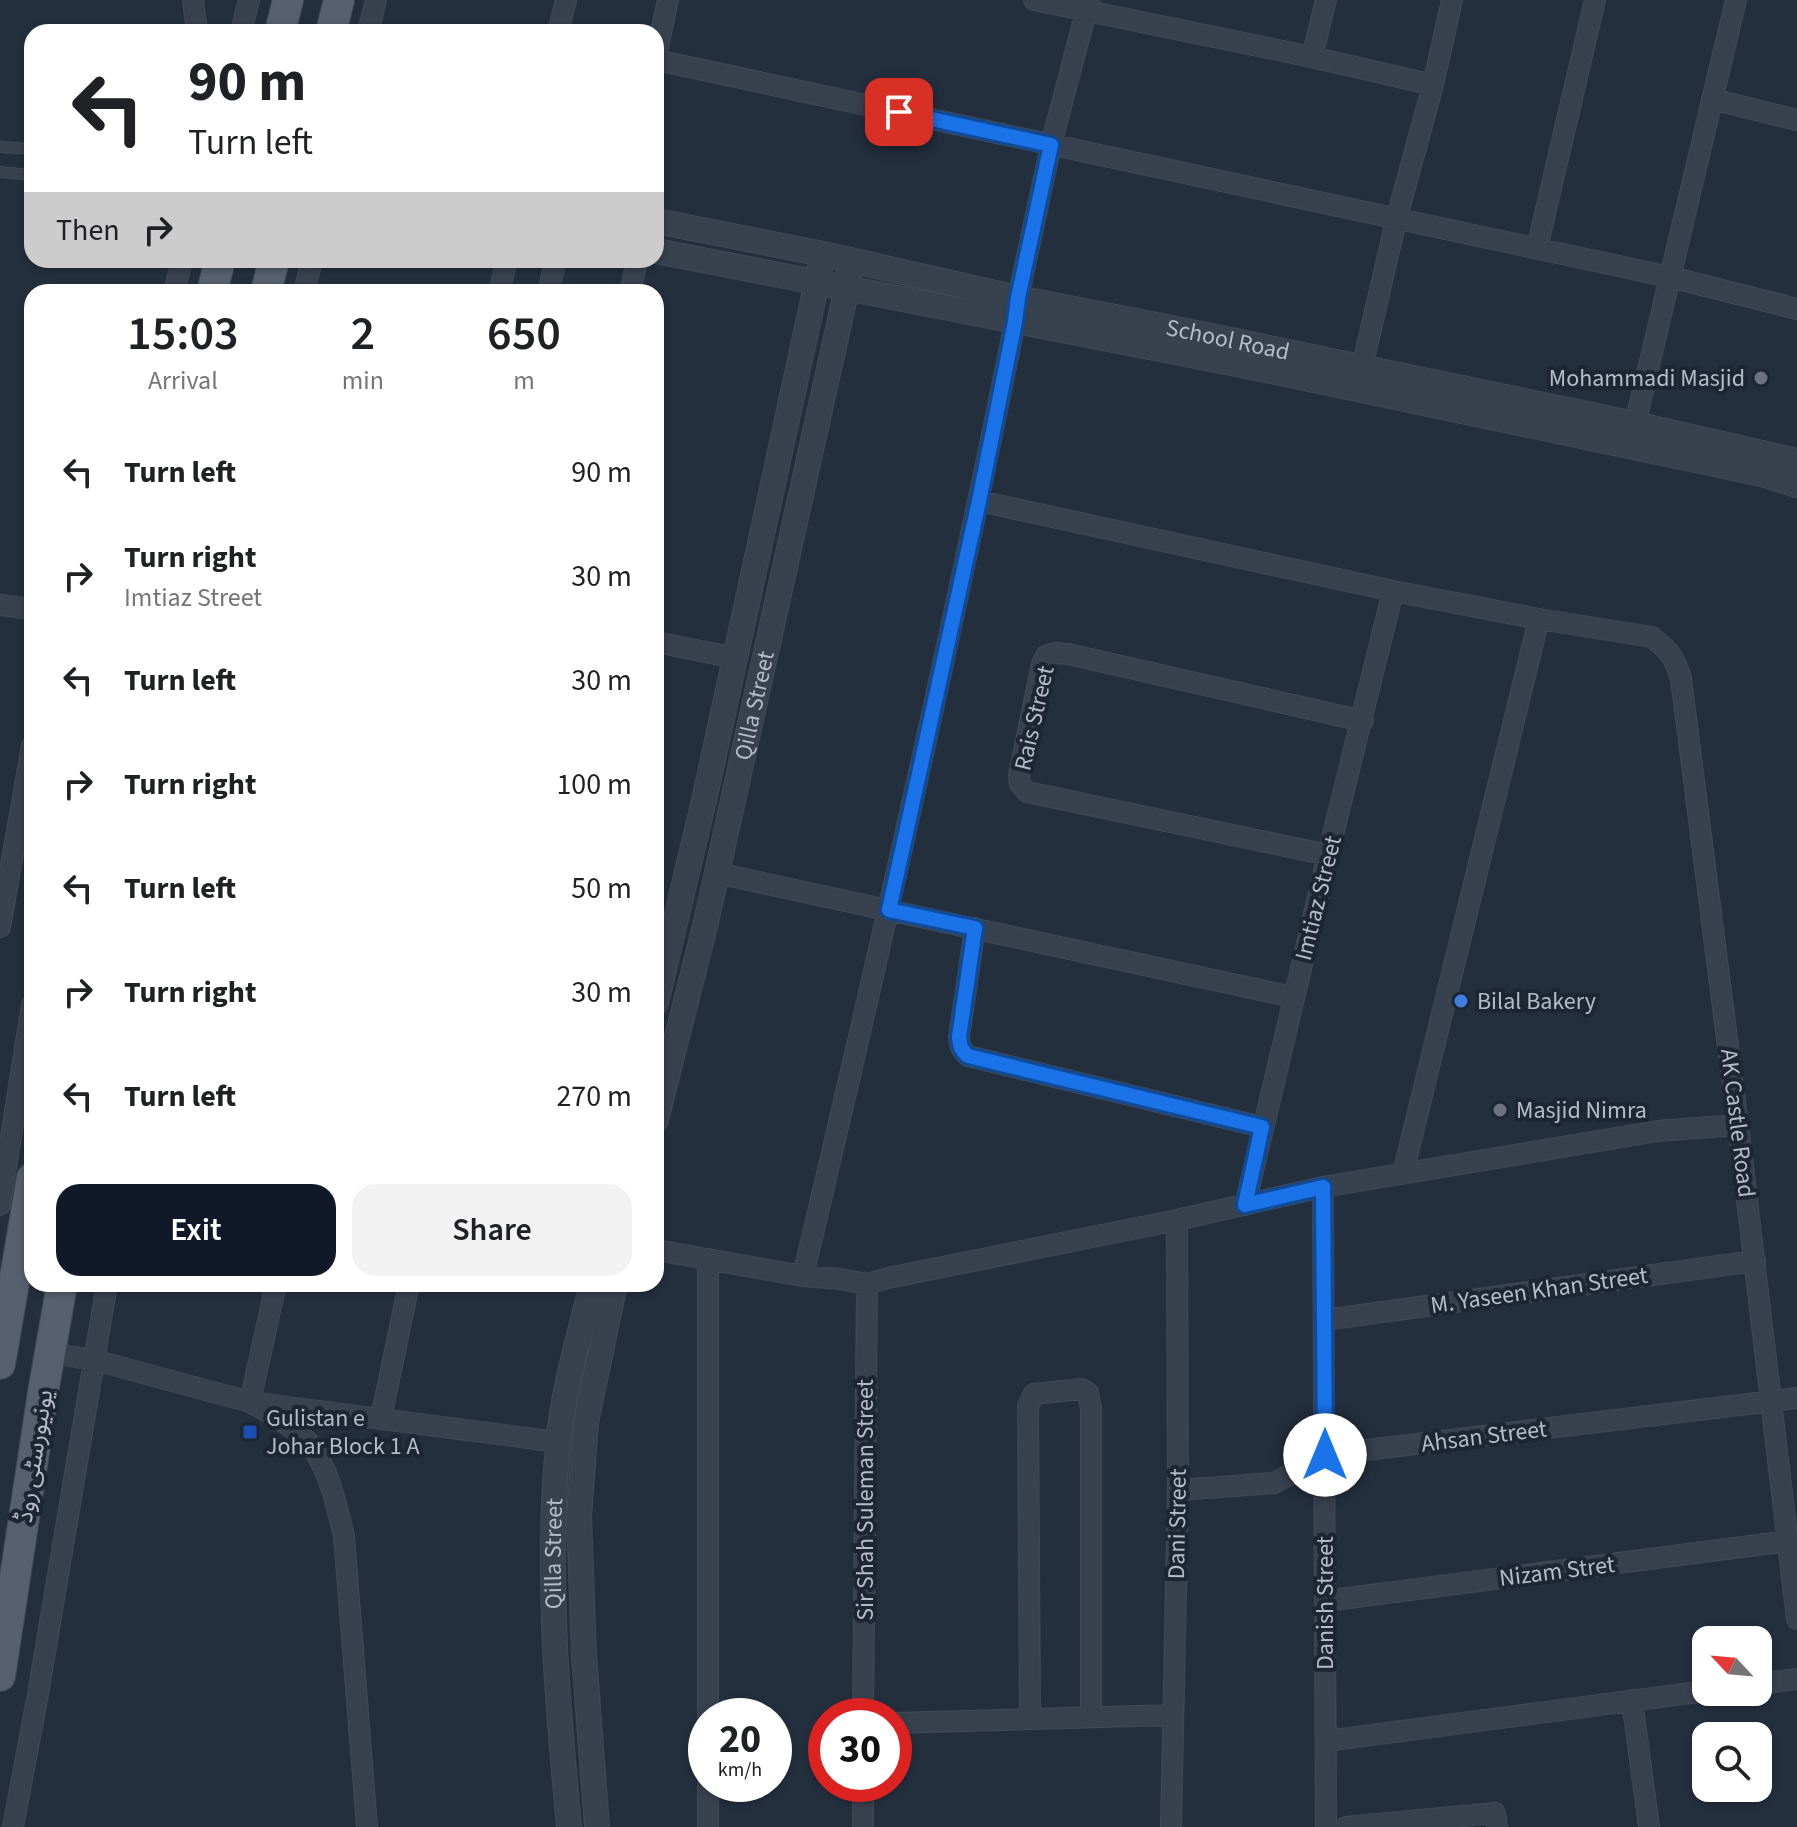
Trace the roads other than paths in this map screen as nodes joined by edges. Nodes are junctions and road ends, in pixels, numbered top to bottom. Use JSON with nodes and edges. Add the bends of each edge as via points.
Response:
{"nodes":[{"id":1,"x":193,"y":0,"type":"edge"},
{"id":2,"x":249,"y":0,"type":"edge"},
{"id":3,"x":288,"y":0,"type":"edge"},
{"id":4,"x":339,"y":0,"type":"edge"},
{"id":5,"x":376,"y":0,"type":"edge"},
{"id":6,"x":566,"y":0,"type":"edge"},
{"id":7,"x":668,"y":0,"type":"edge"},
{"id":8,"x":1034,"y":0,"type":"edge"},
{"id":9,"x":1326,"y":0,"type":"edge"},
{"id":10,"x":1452,"y":0,"type":"edge"},
{"id":11,"x":1595,"y":0,"type":"edge"},
{"id":12,"x":1736,"y":0,"type":"edge"},
{"id":13,"x":1087,"y":6,"type":"edge"},
{"id":14,"x":196,"y":24,"type":"edge"},
{"id":15,"x":243,"y":24,"type":"edge"},
{"id":16,"x":282,"y":24,"type":"edge"},
{"id":17,"x":333,"y":24,"type":"edge"},
{"id":18,"x":370,"y":24,"type":"edge"},
{"id":19,"x":560,"y":24,"type":"edge"},
{"id":20,"x":663,"y":24,"type":"edge"},
{"id":21,"x":1312,"y":57,"type":"junction"},
{"id":22,"x":664,"y":60,"type":"edge"},
{"id":23,"x":1433,"y":85,"type":"junction"},
{"id":24,"x":1712,"y":99,"type":"junction"},
{"id":25,"x":1797,"y":120,"type":"edge"},
{"id":26,"x":1051,"y":145,"type":"junction"},
{"id":27,"x":0,"y":147,"type":"edge"},
{"id":28,"x":24,"y":148,"type":"edge"},
{"id":29,"x":0,"y":172,"type":"edge"},
{"id":30,"x":24,"y":174,"type":"edge"},
{"id":31,"x":1397,"y":217,"type":"junction"},
{"id":32,"x":664,"y":223,"type":"edge"},
{"id":33,"x":1537,"y":248,"type":"junction"},
{"id":34,"x":664,"y":253,"type":"edge"},
{"id":35,"x":823,"y":254,"type":"junction"},
{"id":36,"x":850,"y":261,"type":"junction"},
{"id":37,"x":1670,"y":277,"type":"junction"},
{"id":38,"x":817,"y":283,"type":"junction"},
{"id":39,"x":845,"y":289,"type":"junction"},
{"id":40,"x":1797,"y":309,"type":"edge"},
{"id":41,"x":1017,"y":310,"type":"junction"},
{"id":42,"x":1362,"y":367,"type":"junction"},
{"id":43,"x":1635,"y":424,"type":"junction"},
{"id":44,"x":1735,"y":458,"type":"junction"},
{"id":45,"x":1797,"y":461,"type":"edge"},
{"id":46,"x":1797,"y":485,"type":"edge"},
{"id":47,"x":979,"y":501,"type":"junction"},
{"id":48,"x":1393,"y":591,"type":"junction"},
{"id":49,"x":0,"y":605,"type":"edge"},
{"id":50,"x":24,"y":608,"type":"edge"},
{"id":51,"x":1539,"y":619,"type":"junction"},
{"id":52,"x":664,"y":644,"type":"edge"},
{"id":53,"x":735,"y":658,"type":"junction"},
{"id":54,"x":1363,"y":721,"type":"junction"},
{"id":55,"x":24,"y":791,"type":"edge"},
{"id":56,"x":1328,"y":855,"type":"junction"},
{"id":57,"x":716,"y":873,"type":"junction"},
{"id":58,"x":889,"y":910,"type":"junction"},
{"id":59,"x":0,"y":927,"type":"edge"},
{"id":60,"x":975,"y":928,"type":"junction"},
{"id":61,"x":664,"y":970,"type":"edge"},
{"id":62,"x":1293,"y":997,"type":"junction"},
{"id":63,"x":24,"y":1055,"type":"edge"},
{"id":64,"x":664,"y":1087,"type":"edge"},
{"id":65,"x":1738,"y":1125,"type":"junction"},
{"id":66,"x":1262,"y":1127,"type":"junction"},
{"id":67,"x":1403,"y":1173,"type":"junction"},
{"id":68,"x":1323,"y":1187,"type":"junction"},
{"id":69,"x":0,"y":1205,"type":"edge"},
{"id":70,"x":1245,"y":1205,"type":"junction"},
{"id":71,"x":24,"y":1216,"type":"edge"},
{"id":72,"x":1177,"y":1220,"type":"junction"},
{"id":73,"x":664,"y":1251,"type":"edge"},
{"id":74,"x":708,"y":1259,"type":"junction"},
{"id":75,"x":1755,"y":1261,"type":"junction"},
{"id":76,"x":803,"y":1276,"type":"junction"},
{"id":77,"x":867,"y":1284,"type":"junction"},
{"id":78,"x":61,"y":1292,"type":"edge"},
{"id":79,"x":106,"y":1292,"type":"edge"},
{"id":80,"x":274,"y":1292,"type":"edge"},
{"id":81,"x":407,"y":1292,"type":"edge"},
{"id":82,"x":590,"y":1292,"type":"edge"},
{"id":83,"x":613,"y":1292,"type":"edge"},
{"id":84,"x":5,"y":1306,"type":"edge"},
{"id":85,"x":1324,"y":1320,"type":"junction"},
{"id":86,"x":50,"y":1353,"type":"junction"},
{"id":87,"x":94,"y":1360,"type":"junction"},
{"id":88,"x":0,"y":1364,"type":"edge"},
{"id":89,"x":1797,"y":1398,"type":"edge"},
{"id":90,"x":1772,"y":1401,"type":"junction"},
{"id":91,"x":250,"y":1402,"type":"junction"},
{"id":92,"x":381,"y":1418,"type":"junction"},
{"id":93,"x":558,"y":1442,"type":"junction"},
{"id":94,"x":1325,"y":1455,"type":"junction"},
{"id":95,"x":1178,"y":1490,"type":"junction"},
{"id":96,"x":1788,"y":1541,"type":"junction"},
{"id":97,"x":581,"y":1576,"type":"junction"},
{"id":98,"x":552,"y":1578,"type":"junction"},
{"id":99,"x":1325,"y":1601,"type":"junction"},
{"id":100,"x":1797,"y":1619,"type":"edge"},
{"id":101,"x":0,"y":1676,"type":"edge"},
{"id":102,"x":1797,"y":1679,"type":"edge"},
{"id":103,"x":1772,"y":1682,"type":"edge"},
{"id":104,"x":1692,"y":1693,"type":"edge"},
{"id":105,"x":708,"y":1698,"type":"edge"},
{"id":106,"x":863,"y":1698,"type":"edge"},
{"id":107,"x":1632,"y":1700,"type":"junction"},
{"id":108,"x":1172,"y":1715,"type":"junction"},
{"id":109,"x":1091,"y":1717,"type":"junction"},
{"id":110,"x":1030,"y":1719,"type":"junction"},
{"id":111,"x":912,"y":1722,"type":"edge"},
{"id":112,"x":1326,"y":1741,"type":"junction"},
{"id":113,"x":708,"y":1802,"type":"edge"},
{"id":114,"x":863,"y":1802,"type":"edge"},
{"id":115,"x":1433,"y":1823,"type":"edge"},
{"id":116,"x":13,"y":1827,"type":"edge"},
{"id":117,"x":367,"y":1827,"type":"edge"},
{"id":118,"x":569,"y":1827,"type":"edge"},
{"id":119,"x":597,"y":1827,"type":"edge"},
{"id":120,"x":708,"y":1827,"type":"edge"},
{"id":121,"x":863,"y":1827,"type":"edge"},
{"id":122,"x":1171,"y":1827,"type":"edge"},
{"id":123,"x":1326,"y":1827,"type":"edge"},
{"id":124,"x":1346,"y":1827,"type":"edge"},
{"id":125,"x":1497,"y":1827,"type":"edge"},
{"id":126,"x":1649,"y":1827,"type":"edge"}],
"edges":[{"from":1,"to":14,"type":"street"},
{"from":2,"to":15,"type":"street"},
{"from":3,"to":16,"type":"main road"},
{"from":4,"to":17,"type":"main road"},
{"from":5,"to":18,"type":"street"},
{"from":6,"to":19,"type":"street"},
{"from":7,"to":20,"type":"street"},
{"from":8,"to":13,"type":"street"},
{"from":9,"to":21,"type":"street"},
{"from":10,"to":23,"type":"street"},
{"from":11,"to":33,"type":"street"},
{"from":12,"to":24,"type":"street"},
{"from":13,"to":21,"type":"street"},
{"from":13,"to":26,"type":"street"},
{"from":21,"to":23,"type":"street"},
{"from":22,"to":26,"type":"street"},
{"from":23,"to":31,"type":"street"},
{"from":24,"to":25,"type":"street"},
{"from":24,"to":37,"type":"street"},
{"from":26,"to":31,"type":"street"},
{"from":26,"to":41,"type":"street"},
{"from":27,"to":28,"type":"lane"},
{"from":29,"to":30,"type":"lane"},
{"from":31,"to":33,"type":"street"},
{"from":31,"to":42,"type":"street"},
{"from":32,"to":35,"type":"street","name":"School Road"},
{"from":33,"to":37,"type":"street"},
{"from":34,"to":38,"type":"street","name":"School Road"},
{"from":35,"to":36,"type":"street","name":"School Road"},
{"from":35,"to":38,"type":"street","name":"Qilla Street"},
{"from":36,"to":39,"type":"street","name":"Qilla Street"},
{"from":36,"to":41,"type":"street","name":"School Road"},
{"from":37,"to":40,"type":"street"},
{"from":37,"to":43,"type":"street"},
{"from":38,"to":39,"type":"street","name":"School Road"},
{"from":38,"to":53,"type":"street","name":"Qilla Street"},
{"from":39,"to":41,"type":"street","name":"School Road"},
{"from":39,"to":57,"type":"street","name":"Qilla Street"},
{"from":41,"to":42,"type":"street","name":"School Road"},
{"from":41,"to":44,"type":"street","name":"School Road","via":[[1252,367]]},
{"from":41,"to":47,"type":"street"},
{"from":42,"to":43,"type":"street","name":"School Road"},
{"from":43,"to":44,"type":"street","name":"School Road"},
{"from":44,"to":45,"type":"street","name":"School Road"},
{"from":44,"to":46,"type":"street","name":"School Road"},
{"from":47,"to":48,"type":"street"},
{"from":47,"to":58,"type":"street"},
{"from":48,"to":51,"type":"street"},
{"from":48,"to":54,"type":"street","name":"Imtiaz Street"},
{"from":49,"to":50,"type":"street"},
{"from":51,"to":65,"type":"street","name":"AK Castle Road","via":[[1652,637],[1676,660]]},
{"from":51,"to":67,"type":"street"},
{"from":52,"to":53,"type":"street"},
{"from":53,"to":61,"type":"street","name":"Qilla Street"},
{"from":54,"to":56,"type":"street","name":"Imtiaz Street"},
{"from":54,"to":56,"type":"street","name":"Rais Street","via":[[1068,654],[1046,656],[1042,664],[1019,775],[1027,792]]},
{"from":55,"to":59,"type":"street"},
{"from":56,"to":62,"type":"street","name":"Imtiaz Street"},
{"from":57,"to":58,"type":"street"},
{"from":57,"to":64,"type":"street","name":"Qilla Street"},
{"from":58,"to":60,"type":"street"},
{"from":58,"to":76,"type":"street"},
{"from":60,"to":62,"type":"street"},
{"from":60,"to":66,"type":"street","via":[[959,1037],[968,1056]]},
{"from":62,"to":66,"type":"street","name":"Imtiaz Street"},
{"from":63,"to":69,"type":"street"},
{"from":65,"to":67,"type":"street","via":[[1658,1131]]},
{"from":65,"to":75,"type":"street","name":"AK Castle Road"},
{"from":66,"to":70,"type":"street","name":"Imtiaz Street"},
{"from":67,"to":68,"type":"street"},
{"from":68,"to":70,"type":"street"},
{"from":68,"to":85,"type":"street","name":"Danish Street"},
{"from":70,"to":72,"type":"street"},
{"from":71,"to":84,"type":"main road"},
{"from":72,"to":77,"type":"street"},
{"from":72,"to":95,"type":"street","name":"Dani Street"},
{"from":73,"to":74,"type":"street"},
{"from":74,"to":76,"type":"street"},
{"from":74,"to":105,"type":"street"},
{"from":75,"to":85,"type":"street","name":"M. Yaseen Khan Street"},
{"from":75,"to":90,"type":"street","name":"AK Castle Road"},
{"from":76,"to":77,"type":"street"},
{"from":77,"to":106,"type":"street","name":"Sir Shah Suleman Street"},
{"from":78,"to":86,"type":"main road","name":"یونیورسٹی روڈ"},
{"from":79,"to":87,"type":"street"},
{"from":80,"to":91,"type":"street"},
{"from":81,"to":92,"type":"street"},
{"from":82,"to":93,"type":"street","name":"Qilla Street"},
{"from":83,"to":97,"type":"street","name":"Qilla Street","via":[[586,1422]]},
{"from":84,"to":88,"type":"main road"},
{"from":85,"to":94,"type":"street","name":"Danish Street"},
{"from":86,"to":87,"type":"street"},
{"from":86,"to":101,"type":"main road","name":"یونیورسٹی روڈ"},
{"from":87,"to":91,"type":"street"},
{"from":87,"to":116,"type":"street"},
{"from":89,"to":90,"type":"street","name":"Ahsan Street"},
{"from":90,"to":94,"type":"street","name":"Ahsan Street"},
{"from":90,"to":96,"type":"street","name":"AK Castle Road"},
{"from":91,"to":92,"type":"street"},
{"from":91,"to":117,"type":"street","via":[[284,1422],[315,1450],[334,1497],[344,1536]]},
{"from":92,"to":93,"type":"street"},
{"from":93,"to":98,"type":"street","name":"Qilla Street"},
{"from":94,"to":95,"type":"street","name":"Ahsan Street","via":[[1274,1483]]},
{"from":94,"to":99,"type":"street","name":"Danish Street"},
{"from":95,"to":108,"type":"street","name":"Dani Street"},
{"from":96,"to":99,"type":"street","name":"Nizam Stret"},
{"from":96,"to":100,"type":"street","name":"AK Castle Road"},
{"from":97,"to":98,"type":"street"},
{"from":97,"to":119,"type":"street","name":"Qilla Street"},
{"from":98,"to":118,"type":"street","name":"Qilla Street"},
{"from":99,"to":112,"type":"street","name":"Danish Street"},
{"from":102,"to":103,"type":"street"},
{"from":104,"to":107,"type":"street"},
{"from":107,"to":112,"type":"street"},
{"from":107,"to":126,"type":"street"},
{"from":108,"to":109,"type":"street"},
{"from":108,"to":122,"type":"street","name":"Dani Street"},
{"from":109,"to":110,"type":"street"},
{"from":109,"to":110,"type":"street","via":[[1091,1408],[1082,1389],[1034,1394],[1028,1406]]},
{"from":110,"to":111,"type":"street"},
{"from":112,"to":123,"type":"street","name":"Danish Street"},
{"from":113,"to":120,"type":"street"},
{"from":114,"to":121,"type":"street"},
{"from":115,"to":124,"type":"street"},
{"from":115,"to":125,"type":"street","via":[[1495,1813]]}]}
